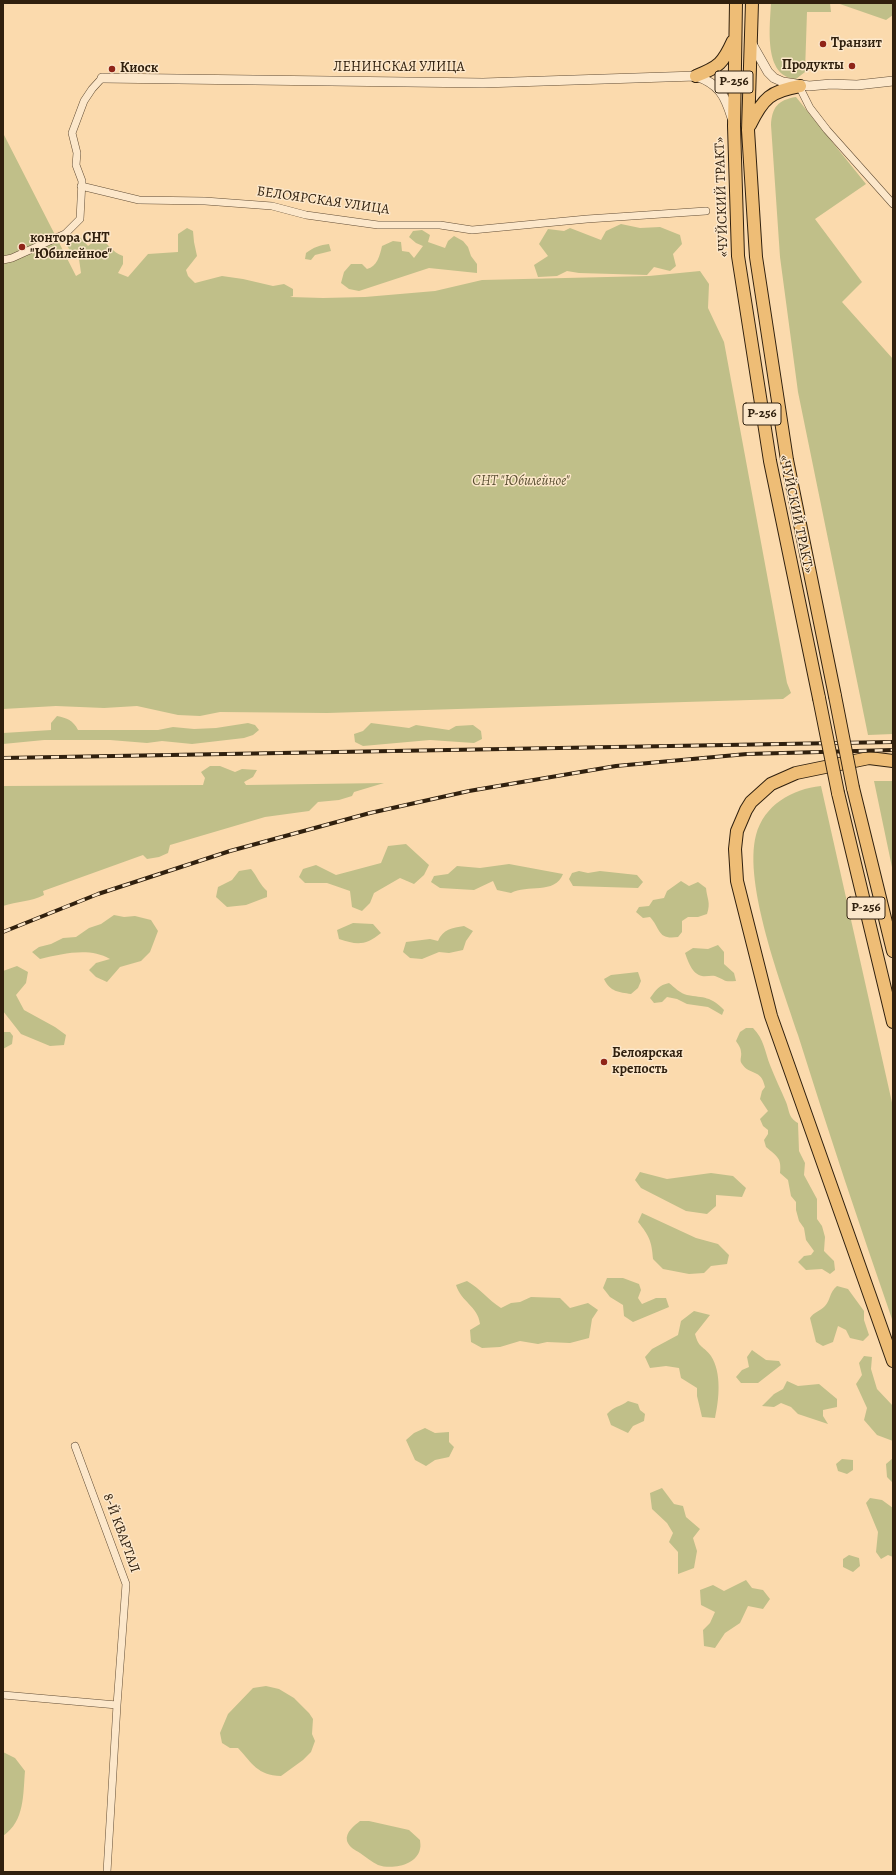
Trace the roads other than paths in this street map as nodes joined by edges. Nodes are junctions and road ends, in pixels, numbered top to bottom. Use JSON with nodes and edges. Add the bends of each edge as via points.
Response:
{"nodes":[{"id":1,"x":736,"y":3,"type":"edge"},
{"id":2,"x":752,"y":3,"type":"edge"},
{"id":3,"x":734,"y":38,"type":"junction"},
{"id":4,"x":751,"y":42,"type":"junction"},
{"id":5,"x":696,"y":76,"type":"junction"},
{"id":6,"x":102,"y":78,"type":"joint"},
{"id":7,"x":893,"y":81,"type":"edge"},
{"id":8,"x":799,"y":86,"type":"junction"},
{"id":9,"x":734,"y":126,"type":"junction"},
{"id":10,"x":748,"y":130,"type":"junction"},
{"id":11,"x":81,"y":186,"type":"junction"},
{"id":12,"x":893,"y":204,"type":"edge"},
{"id":13,"x":706,"y":211,"type":"dead end"},
{"id":14,"x":3,"y":260,"type":"edge"},
{"id":15,"x":893,"y":761,"type":"edge"},
{"id":16,"x":893,"y":951,"type":"edge"},
{"id":17,"x":893,"y":1022,"type":"edge"},
{"id":18,"x":893,"y":1361,"type":"edge"},
{"id":19,"x":75,"y":1446,"type":"dead end"},
{"id":20,"x":3,"y":1696,"type":"edge"},
{"id":21,"x":117,"y":1705,"type":"junction"},
{"id":22,"x":107,"y":1872,"type":"edge"}],
"edges":[{"from":1,"to":3,"type":"highway","name":"«ЧУЙСКИЙ ТРАКТ»","number":"Р-256"},
{"from":2,"to":4,"type":"highway","name":"«ЧУЙСКИЙ ТРАКТ»","number":"Р-256"},
{"from":3,"to":5,"type":"highway","via":[[721,63],[716,68]]},
{"from":3,"to":9,"type":"highway","name":"«ЧУЙСКИЙ ТРАКТ»","number":"Р-256"},
{"from":4,"to":8,"type":"street","via":[[763,66],[772,76]]},
{"from":4,"to":10,"type":"highway","name":"«ЧУЙСКИЙ ТРАКТ»","number":"Р-256"},
{"from":5,"to":6,"type":"street","name":"ЛЕНИНСКАЯ УЛИЦА","via":[[483,83]]},
{"from":5,"to":9,"type":"street","via":[[707,80],[722,92]]},
{"from":6,"to":11,"type":"street","via":[[84,101],[72,133]]},
{"from":7,"to":8,"type":"street","via":[[857,85]]},
{"from":8,"to":10,"type":"highway","via":[[769,96],[760,106]]},
{"from":8,"to":12,"type":"street","via":[[810,108],[827,130]]},
{"from":9,"to":17,"type":"highway","name":"«ЧУЙСКИЙ ТРАКТ»","number":"Р-256","bridge":true,"via":[[738,256],[770,461],[838,793]]},
{"from":10,"to":16,"type":"highway","name":"«ЧУЙСКИЙ ТРАКТ»","number":"Р-256","bridge":true,"via":[[756,257],[786,452],[853,788]]},
{"from":11,"to":13,"type":"street","name":"БЕЛОЯРСКАЯ УЛИЦА","via":[[139,200],[272,206],[306,215],[378,225],[440,225],[472,230]]},
{"from":11,"to":14,"type":"street","via":[[80,219],[65,234]]},
{"from":15,"to":18,"type":"highway","via":[[869,758],[796,773],[771,784],[746,810],[737,831],[735,849],[737,881],[771,1016]]},
{"from":19,"to":21,"type":"street","name":"8-Й КВАРТАЛ","via":[[126,1584]]},
{"from":20,"to":21,"type":"street"},
{"from":21,"to":22,"type":"street","name":"8-Й КВАРТАЛ"}]}
